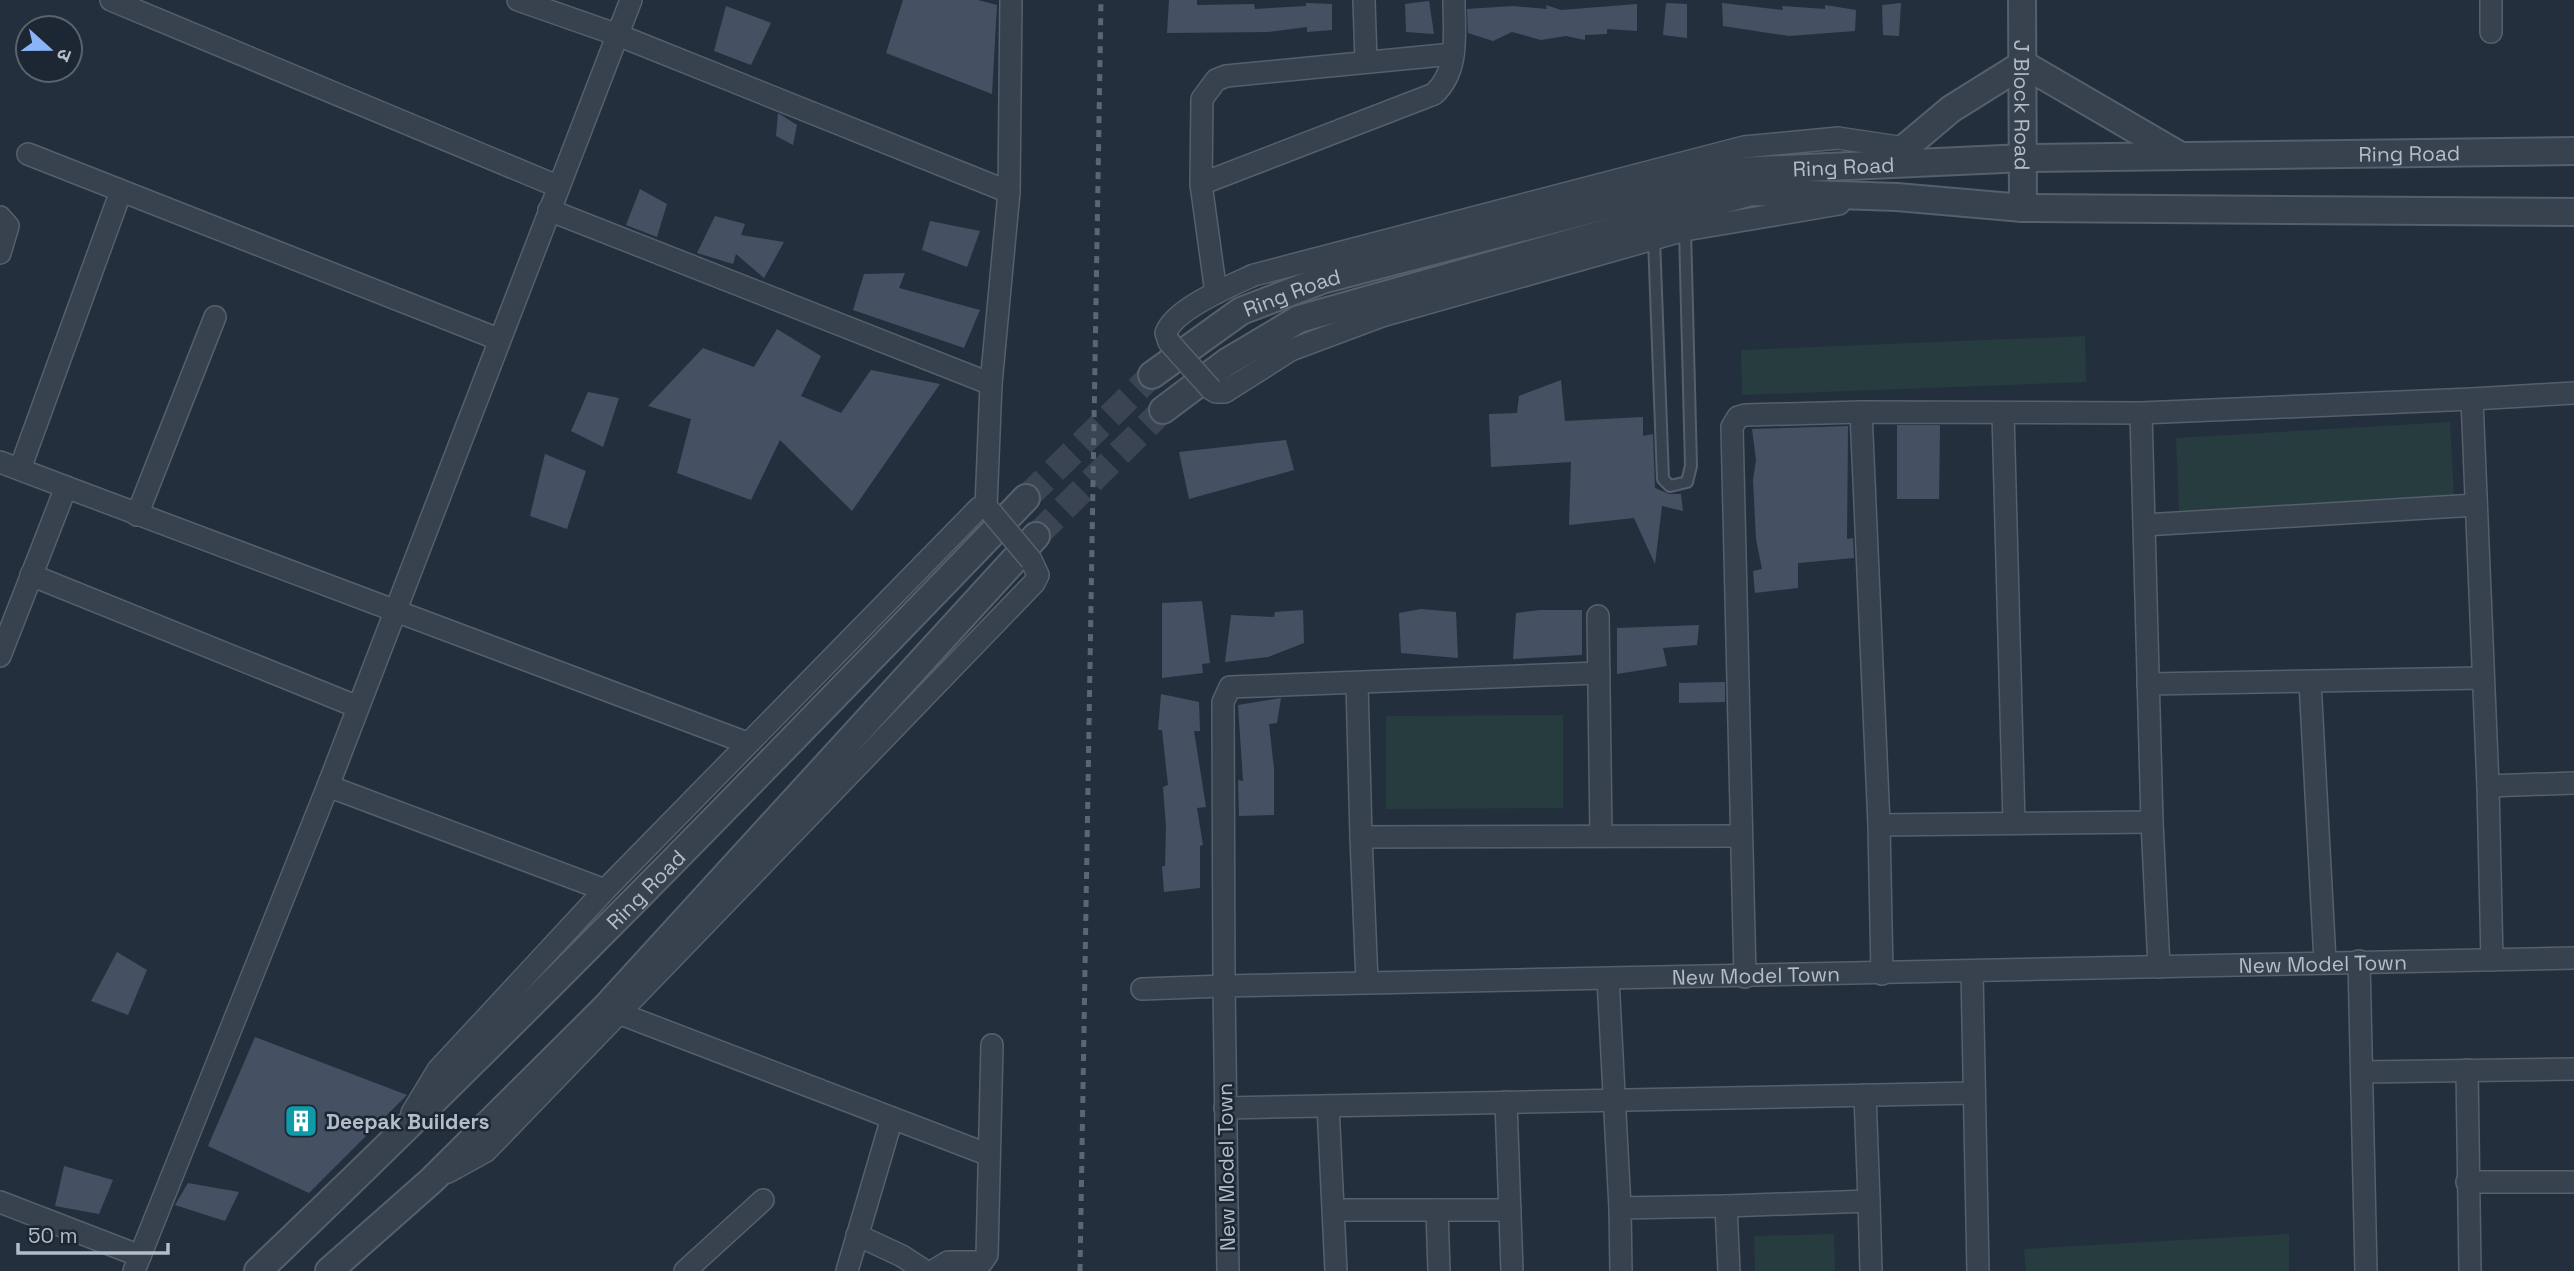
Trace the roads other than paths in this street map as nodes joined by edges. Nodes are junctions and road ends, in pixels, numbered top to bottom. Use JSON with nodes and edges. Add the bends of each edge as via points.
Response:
{"nodes":[{"id":1,"x":111,"y":0,"type":"edge"},
{"id":2,"x":518,"y":0,"type":"edge"},
{"id":3,"x":631,"y":0,"type":"edge"},
{"id":4,"x":1011,"y":0,"type":"edge"},
{"id":5,"x":1364,"y":0,"type":"edge"},
{"id":6,"x":1454,"y":0,"type":"edge"},
{"id":7,"x":2022,"y":0,"type":"edge"},
{"id":8,"x":2491,"y":0,"type":"edge"},
{"id":9,"x":2491,"y":32,"type":"dead end"},
{"id":10,"x":618,"y":35,"type":"junction"},
{"id":11,"x":1453,"y":54,"type":"junction"},
{"id":12,"x":1366,"y":62,"type":"junction"},
{"id":13,"x":2023,"y":64,"type":"junction"},
{"id":14,"x":2574,"y":151,"type":"edge"},
{"id":15,"x":28,"y":153,"type":"dead end"},
{"id":16,"x":1897,"y":155,"type":"junction"},
{"id":17,"x":2180,"y":156,"type":"junction"},
{"id":18,"x":2025,"y":159,"type":"junction"},
{"id":19,"x":1201,"y":184,"type":"junction"},
{"id":20,"x":557,"y":186,"type":"junction"},
{"id":21,"x":121,"y":191,"type":"junction"},
{"id":22,"x":1009,"y":192,"type":"junction"},
{"id":23,"x":1897,"y":197,"type":"junction"},
{"id":24,"x":2023,"y":208,"type":"junction"},
{"id":25,"x":549,"y":210,"type":"junction"},
{"id":26,"x":2574,"y":212,"type":"edge"},
{"id":27,"x":0,"y":217,"type":"edge"},
{"id":28,"x":1685,"y":230,"type":"junction"},
{"id":29,"x":1654,"y":239,"type":"junction"},
{"id":30,"x":0,"y":253,"type":"edge"},
{"id":31,"x":1216,"y":293,"type":"junction"},
{"id":32,"x":215,"y":317,"type":"dead end"},
{"id":33,"x":498,"y":338,"type":"junction"},
{"id":34,"x":1152,"y":375,"type":"tunnel mouth"},
{"id":35,"x":991,"y":384,"type":"junction"},
{"id":36,"x":2574,"y":393,"type":"edge"},
{"id":37,"x":2472,"y":400,"type":"junction"},
{"id":38,"x":1163,"y":410,"type":"tunnel mouth"},
{"id":39,"x":1861,"y":412,"type":"junction"},
{"id":40,"x":2003,"y":413,"type":"junction"},
{"id":41,"x":2141,"y":413,"type":"junction"},
{"id":42,"x":10,"y":465,"type":"edge"},
{"id":43,"x":66,"y":487,"type":"junction"},
{"id":44,"x":1026,"y":498,"type":"tunnel mouth"},
{"id":45,"x":2476,"y":505,"type":"junction"},
{"id":46,"x":988,"y":509,"type":"junction"},
{"id":47,"x":137,"y":515,"type":"junction"},
{"id":48,"x":2144,"y":525,"type":"junction"},
{"id":49,"x":1033,"y":548,"type":"junction"},
{"id":50,"x":31,"y":575,"type":"junction"},
{"id":51,"x":395,"y":609,"type":"junction"},
{"id":52,"x":1598,"y":616,"type":"dead end"},
{"id":53,"x":0,"y":656,"type":"edge"},
{"id":54,"x":1599,"y":673,"type":"junction"},
{"id":55,"x":2483,"y":678,"type":"junction"},
{"id":56,"x":2310,"y":682,"type":"junction"},
{"id":57,"x":1357,"y":683,"type":"junction"},
{"id":58,"x":2148,"y":684,"type":"junction"},
{"id":59,"x":358,"y":707,"type":"junction"},
{"id":60,"x":747,"y":743,"type":"junction"},
{"id":61,"x":2574,"y":783,"type":"edge"},
{"id":62,"x":328,"y":786,"type":"junction"},
{"id":63,"x":2488,"y":786,"type":"junction"},
{"id":64,"x":2152,"y":822,"type":"junction"},
{"id":65,"x":2014,"y":824,"type":"junction"},
{"id":66,"x":1879,"y":825,"type":"junction"},
{"id":67,"x":1601,"y":836,"type":"junction"},
{"id":68,"x":1741,"y":836,"type":"junction"},
{"id":69,"x":1361,"y":837,"type":"junction"},
{"id":70,"x":604,"y":890,"type":"junction"},
{"id":71,"x":2574,"y":958,"type":"edge"},
{"id":72,"x":2492,"y":960,"type":"junction"},
{"id":73,"x":2325,"y":961,"type":"junction"},
{"id":74,"x":2359,"y":961,"type":"junction"},
{"id":75,"x":2159,"y":967,"type":"junction"},
{"id":76,"x":1972,"y":972,"type":"junction"},
{"id":77,"x":1882,"y":974,"type":"junction"},
{"id":78,"x":1745,"y":977,"type":"junction"},
{"id":79,"x":1608,"y":979,"type":"junction"},
{"id":80,"x":1367,"y":982,"type":"junction"},
{"id":81,"x":1224,"y":986,"type":"junction"},
{"id":82,"x":1142,"y":989,"type":"dead end"},
{"id":83,"x":621,"y":1014,"type":"junction"},
{"id":84,"x":992,"y":1045,"type":"dead end"},
{"id":85,"x":2574,"y":1069,"type":"edge"},
{"id":86,"x":2467,"y":1070,"type":"junction"},
{"id":87,"x":2362,"y":1072,"type":"junction"},
{"id":88,"x":1974,"y":1093,"type":"junction"},
{"id":89,"x":1865,"y":1095,"type":"junction"},
{"id":90,"x":1616,"y":1100,"type":"junction"},
{"id":91,"x":1506,"y":1102,"type":"junction"},
{"id":92,"x":1328,"y":1106,"type":"junction"},
{"id":93,"x":1225,"y":1108,"type":"junction"},
{"id":94,"x":892,"y":1118,"type":"junction"},
{"id":95,"x":399,"y":1136,"type":"junction"},
{"id":96,"x":989,"y":1155,"type":"junction"},
{"id":97,"x":432,"y":1180,"type":"junction"},
{"id":98,"x":2467,"y":1182,"type":"junction"},
{"id":99,"x":2574,"y":1182,"type":"edge"},
{"id":100,"x":763,"y":1200,"type":"dead end"},
{"id":101,"x":1869,"y":1201,"type":"junction"},
{"id":102,"x":0,"y":1202,"type":"edge"},
{"id":103,"x":1726,"y":1206,"type":"junction"},
{"id":104,"x":1619,"y":1208,"type":"junction"},
{"id":105,"x":1334,"y":1210,"type":"junction"},
{"id":106,"x":1437,"y":1210,"type":"junction"},
{"id":107,"x":1510,"y":1210,"type":"junction"},
{"id":108,"x":857,"y":1236,"type":"junction"},
{"id":109,"x":137,"y":1263,"type":"edge"},
{"id":110,"x":258,"y":1271,"type":"edge"},
{"id":111,"x":329,"y":1271,"type":"edge"},
{"id":112,"x":685,"y":1271,"type":"edge"},
{"id":113,"x":846,"y":1271,"type":"edge"},
{"id":114,"x":925,"y":1271,"type":"edge"},
{"id":115,"x":933,"y":1271,"type":"edge"},
{"id":116,"x":1228,"y":1271,"type":"edge"},
{"id":117,"x":1336,"y":1271,"type":"edge"},
{"id":118,"x":1439,"y":1271,"type":"edge"},
{"id":119,"x":1513,"y":1271,"type":"edge"},
{"id":120,"x":1621,"y":1271,"type":"edge"},
{"id":121,"x":1729,"y":1271,"type":"edge"},
{"id":122,"x":1871,"y":1271,"type":"edge"},
{"id":123,"x":1978,"y":1271,"type":"edge"},
{"id":124,"x":2366,"y":1271,"type":"edge"},
{"id":125,"x":2470,"y":1271,"type":"edge"}],
"edges":[{"from":1,"to":20,"type":"street"},
{"from":2,"to":10,"type":"street"},
{"from":3,"to":10,"type":"street"},
{"from":4,"to":22,"type":"street"},
{"from":5,"to":12,"type":"street"},
{"from":6,"to":11,"type":"street"},
{"from":7,"to":13,"type":"street","name":"J Block Road"},
{"from":8,"to":9,"type":"street"},
{"from":10,"to":20,"type":"street"},
{"from":10,"to":22,"type":"street"},
{"from":11,"to":12,"type":"street"},
{"from":11,"to":19,"type":"street","via":[[1446,83],[1434,94]]},
{"from":12,"to":19,"type":"street","via":[[1216,80],[1202,99]]},
{"from":13,"to":16,"type":"street","via":[[1951,109]]},
{"from":13,"to":17,"type":"street"},
{"from":13,"to":18,"type":"street","name":"J Block Road"},
{"from":14,"to":17,"type":"street","name":"Ring Road"},
{"from":15,"to":21,"type":"street"},
{"from":16,"to":18,"type":"street","name":"Ring Road"},
{"from":16,"to":31,"type":"street","via":[[1838,138],[1744,147],[1254,275]]},
{"from":16,"to":34,"type":"street","name":"Ring Road","via":[[1738,171],[1322,280],[1241,311]]},
{"from":17,"to":18,"type":"street","name":"Ring Road"},
{"from":18,"to":24,"type":"street","name":"J Block Road"},
{"from":19,"to":31,"type":"street"},
{"from":20,"to":25,"type":"street"},
{"from":21,"to":33,"type":"street"},
{"from":21,"to":42,"type":"street"},
{"from":22,"to":35,"type":"street"},
{"from":23,"to":24,"type":"street","name":"Ring Road"},
{"from":23,"to":28,"type":"street"},
{"from":23,"to":38,"type":"street","name":"Ring Road","via":[[1751,192],[1299,319],[1227,362]]},
{"from":24,"to":26,"type":"street","name":"Ring Road"},
{"from":25,"to":33,"type":"street"},
{"from":25,"to":35,"type":"street"},
{"from":27,"to":30,"type":"street","via":[[8,226]]},
{"from":28,"to":29,"type":"street"},
{"from":28,"to":29,"type":"lane","via":[[1691,466],[1686,482],[1679,486],[1662,479]]},
{"from":29,"to":31,"type":"street","bridge":true,"via":[[1382,316],[1291,350],[1225,392],[1211,389],[1166,333],[1174,320]]},
{"from":32,"to":47,"type":"street"},
{"from":33,"to":51,"type":"street"},
{"from":35,"to":46,"type":"street"},
{"from":36,"to":37,"type":"street"},
{"from":37,"to":41,"type":"street"},
{"from":37,"to":45,"type":"street"},
{"from":39,"to":40,"type":"street"},
{"from":39,"to":66,"type":"street"},
{"from":39,"to":68,"type":"street","via":[[1745,415],[1732,427]]},
{"from":40,"to":41,"type":"street"},
{"from":40,"to":65,"type":"street"},
{"from":41,"to":48,"type":"street"},
{"from":42,"to":43,"type":"street"},
{"from":43,"to":47,"type":"street"},
{"from":43,"to":50,"type":"street"},
{"from":44,"to":95,"type":"street","name":"Ring Road"},
{"from":45,"to":48,"type":"street"},
{"from":45,"to":55,"type":"street"},
{"from":46,"to":49,"type":"street","bridge":true},
{"from":46,"to":60,"type":"street","via":[[979,508]]},
{"from":47,"to":51,"type":"street"},
{"from":48,"to":58,"type":"street"},
{"from":49,"to":83,"type":"street","via":[[1038,575],[1034,583]]},
{"from":49,"to":97,"type":"street","via":[[604,1009]]},
{"from":50,"to":53,"type":"street"},
{"from":50,"to":59,"type":"street"},
{"from":51,"to":59,"type":"street"},
{"from":51,"to":60,"type":"street"},
{"from":52,"to":54,"type":"street"},
{"from":54,"to":57,"type":"street"},
{"from":54,"to":67,"type":"street"},
{"from":55,"to":56,"type":"street"},
{"from":55,"to":63,"type":"street"},
{"from":56,"to":58,"type":"street"},
{"from":56,"to":73,"type":"street"},
{"from":57,"to":69,"type":"street"},
{"from":57,"to":81,"type":"street","via":[[1236,685],[1225,695]]},
{"from":58,"to":64,"type":"street"},
{"from":59,"to":62,"type":"street"},
{"from":60,"to":70,"type":"street"},
{"from":61,"to":63,"type":"street"},
{"from":62,"to":70,"type":"street"},
{"from":62,"to":109,"type":"street"},
{"from":63,"to":72,"type":"street"},
{"from":64,"to":65,"type":"street"},
{"from":64,"to":75,"type":"street"},
{"from":65,"to":66,"type":"street"},
{"from":66,"to":77,"type":"street"},
{"from":67,"to":68,"type":"street"},
{"from":67,"to":69,"type":"street"},
{"from":68,"to":78,"type":"street"},
{"from":69,"to":80,"type":"street"},
{"from":70,"to":95,"type":"street","via":[[438,1070]]},
{"from":71,"to":72,"type":"street","name":"New Model Town"},
{"from":72,"to":74,"type":"street","name":"New Model Town"},
{"from":73,"to":74,"type":"street","name":"New Model Town"},
{"from":73,"to":75,"type":"street","name":"New Model Town"},
{"from":74,"to":87,"type":"street"},
{"from":75,"to":76,"type":"street","name":"New Model Town"},
{"from":76,"to":77,"type":"street","name":"New Model Town"},
{"from":76,"to":88,"type":"street"},
{"from":77,"to":78,"type":"street","name":"New Model Town"},
{"from":78,"to":79,"type":"street","name":"New Model Town"},
{"from":79,"to":80,"type":"street","name":"New Model Town"},
{"from":79,"to":90,"type":"street"},
{"from":80,"to":81,"type":"street","name":"New Model Town"},
{"from":81,"to":82,"type":"street"},
{"from":81,"to":93,"type":"street","name":"New Model Town"},
{"from":83,"to":94,"type":"street"},
{"from":83,"to":97,"type":"street","via":[[486,1151]]},
{"from":84,"to":96,"type":"street"},
{"from":85,"to":86,"type":"street"},
{"from":86,"to":87,"type":"street"},
{"from":86,"to":98,"type":"street"},
{"from":87,"to":124,"type":"street"},
{"from":88,"to":89,"type":"street"},
{"from":88,"to":123,"type":"street"},
{"from":89,"to":90,"type":"street"},
{"from":89,"to":101,"type":"street"},
{"from":90,"to":91,"type":"street"},
{"from":90,"to":104,"type":"street"},
{"from":91,"to":92,"type":"street"},
{"from":91,"to":107,"type":"street"},
{"from":92,"to":93,"type":"street"},
{"from":92,"to":105,"type":"street"},
{"from":93,"to":116,"type":"street","name":"New Model Town"},
{"from":94,"to":96,"type":"street"},
{"from":94,"to":108,"type":"street"},
{"from":95,"to":110,"type":"street","name":"Ring Road"},
{"from":96,"to":115,"type":"street","via":[[986,1259],[948,1262]]},
{"from":97,"to":111,"type":"street"},
{"from":98,"to":99,"type":"street"},
{"from":98,"to":125,"type":"street"},
{"from":100,"to":112,"type":"street"},
{"from":101,"to":103,"type":"street"},
{"from":101,"to":122,"type":"street"},
{"from":102,"to":109,"type":"street"},
{"from":103,"to":104,"type":"street"},
{"from":103,"to":121,"type":"street"},
{"from":104,"to":120,"type":"street"},
{"from":105,"to":106,"type":"street"},
{"from":105,"to":117,"type":"street"},
{"from":106,"to":107,"type":"street"},
{"from":106,"to":118,"type":"street"},
{"from":107,"to":119,"type":"street"},
{"from":108,"to":113,"type":"street"},
{"from":108,"to":114,"type":"street"}]}
